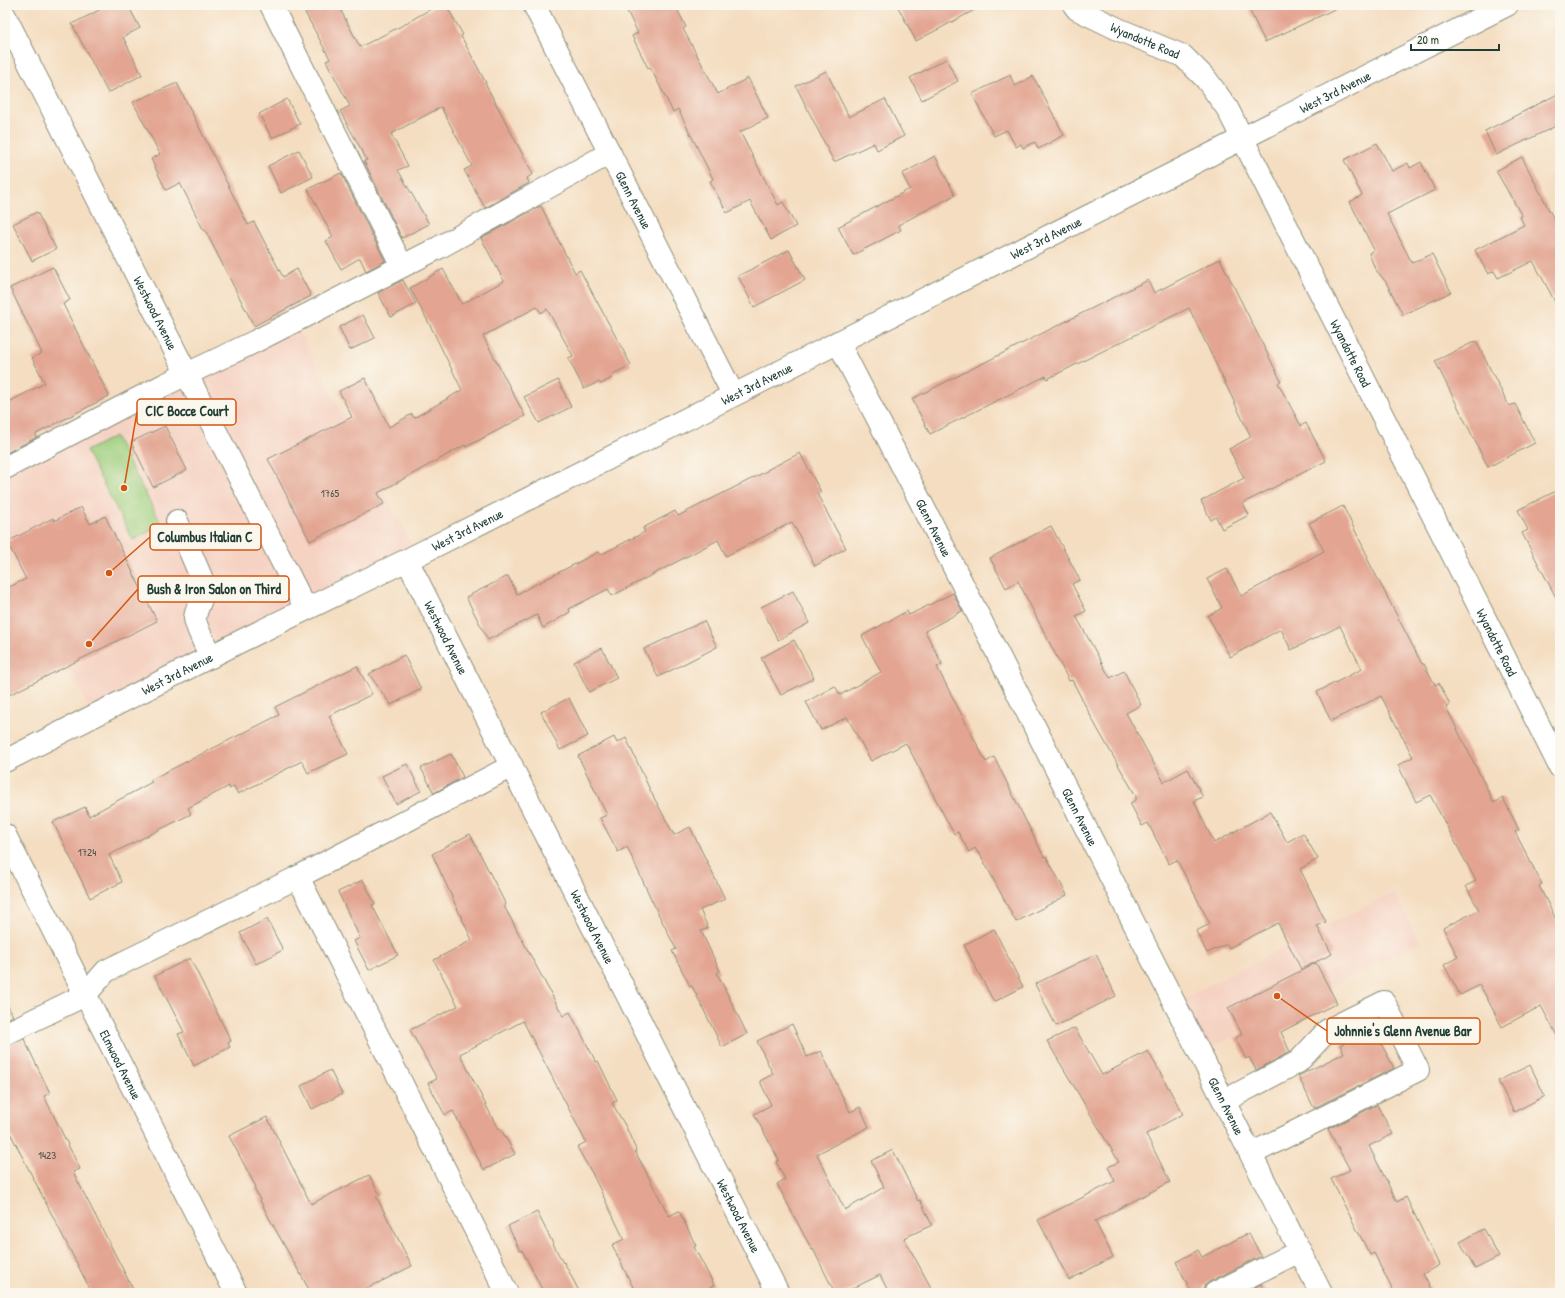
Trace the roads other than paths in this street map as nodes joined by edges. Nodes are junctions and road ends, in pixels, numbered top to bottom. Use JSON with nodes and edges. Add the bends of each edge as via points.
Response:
{"nodes":[{"id":1,"x":272,"y":5,"type":"edge"},
{"id":2,"x":534,"y":5,"type":"edge"},
{"id":3,"x":1074,"y":5,"type":"edge"},
{"id":4,"x":1507,"y":5,"type":"edge"},
{"id":5,"x":5,"y":16,"type":"edge"},
{"id":6,"x":1242,"y":138,"type":"junction"},
{"id":7,"x":610,"y":153,"type":"junction"},
{"id":8,"x":402,"y":266,"type":"junction"},
{"id":9,"x":838,"y":342,"type":"junction"},
{"id":10,"x":186,"y":374,"type":"junction"},
{"id":11,"x":733,"y":394,"type":"junction"},
{"id":12,"x":5,"y":468,"type":"edge"},
{"id":13,"x":177,"y":521,"type":"dead end"},
{"id":14,"x":407,"y":560,"type":"junction"},
{"id":15,"x":306,"y":609,"type":"junction"},
{"id":16,"x":211,"y":657,"type":"junction"},
{"id":17,"x":5,"y":761,"type":"edge"},
{"id":18,"x":512,"y":766,"type":"junction"},
{"id":19,"x":1560,"y":766,"type":"edge"},
{"id":20,"x":5,"y":835,"type":"edge"},
{"id":21,"x":298,"y":877,"type":"junction"},
{"id":22,"x":85,"y":995,"type":"junction"},
{"id":23,"x":5,"y":1034,"type":"edge"},
{"id":24,"x":1224,"y":1101,"type":"junction"},
{"id":25,"x":1251,"y":1154,"type":"junction"},
{"id":26,"x":1300,"y":1251,"type":"junction"},
{"id":27,"x":236,"y":1293,"type":"edge"},
{"id":28,"x":507,"y":1293,"type":"edge"},
{"id":29,"x":778,"y":1293,"type":"edge"},
{"id":30,"x":1215,"y":1293,"type":"edge"},
{"id":31,"x":1321,"y":1293,"type":"edge"}],
"edges":[{"from":1,"to":8,"type":"street"},
{"from":2,"to":7,"type":"street","name":"Glenn Avenue"},
{"from":3,"to":6,"type":"street","name":"Wyandotte Road","via":[[1077,9],[1120,30],[1183,56],[1206,79],[1227,108]]},
{"from":4,"to":6,"type":"street","name":"West 3rd Avenue"},
{"from":5,"to":10,"type":"street","name":"Westwood Avenue"},
{"from":6,"to":9,"type":"street","name":"West 3rd Avenue"},
{"from":6,"to":19,"type":"street","name":"Wyandotte Road"},
{"from":7,"to":8,"type":"street"},
{"from":7,"to":11,"type":"street","name":"Glenn Avenue"},
{"from":8,"to":10,"type":"street"},
{"from":9,"to":11,"type":"street","name":"West 3rd Avenue"},
{"from":9,"to":24,"type":"street","name":"Glenn Avenue"},
{"from":10,"to":12,"type":"street"},
{"from":10,"to":15,"type":"street","name":"Westwood Avenue"},
{"from":11,"to":14,"type":"street","name":"West 3rd Avenue"},
{"from":13,"to":16,"type":"street","via":[[204,584],[205,593],[195,620]]},
{"from":14,"to":15,"type":"street","name":"West 3rd Avenue"},
{"from":14,"to":18,"type":"street","name":"Westwood Avenue"},
{"from":15,"to":16,"type":"street","name":"West 3rd Avenue"},
{"from":16,"to":17,"type":"street","name":"West 3rd Avenue"},
{"from":18,"to":21,"type":"street"},
{"from":18,"to":29,"type":"street","name":"Westwood Avenue"},
{"from":20,"to":22,"type":"street","name":"Elmwood Avenue"},
{"from":21,"to":22,"type":"street","via":[[106,971]]},
{"from":21,"to":28,"type":"street"},
{"from":22,"to":23,"type":"street"},
{"from":22,"to":27,"type":"street","name":"Elmwood Avenue"},
{"from":24,"to":25,"type":"street","name":"Glenn Avenue"},
{"from":24,"to":25,"type":"street","via":[[1298,1062],[1328,1030],[1384,1002],[1418,1070]]},
{"from":25,"to":26,"type":"street","name":"Glenn Avenue"},
{"from":26,"to":30,"type":"street"},
{"from":26,"to":31,"type":"street","name":"Glenn Avenue"}]}
